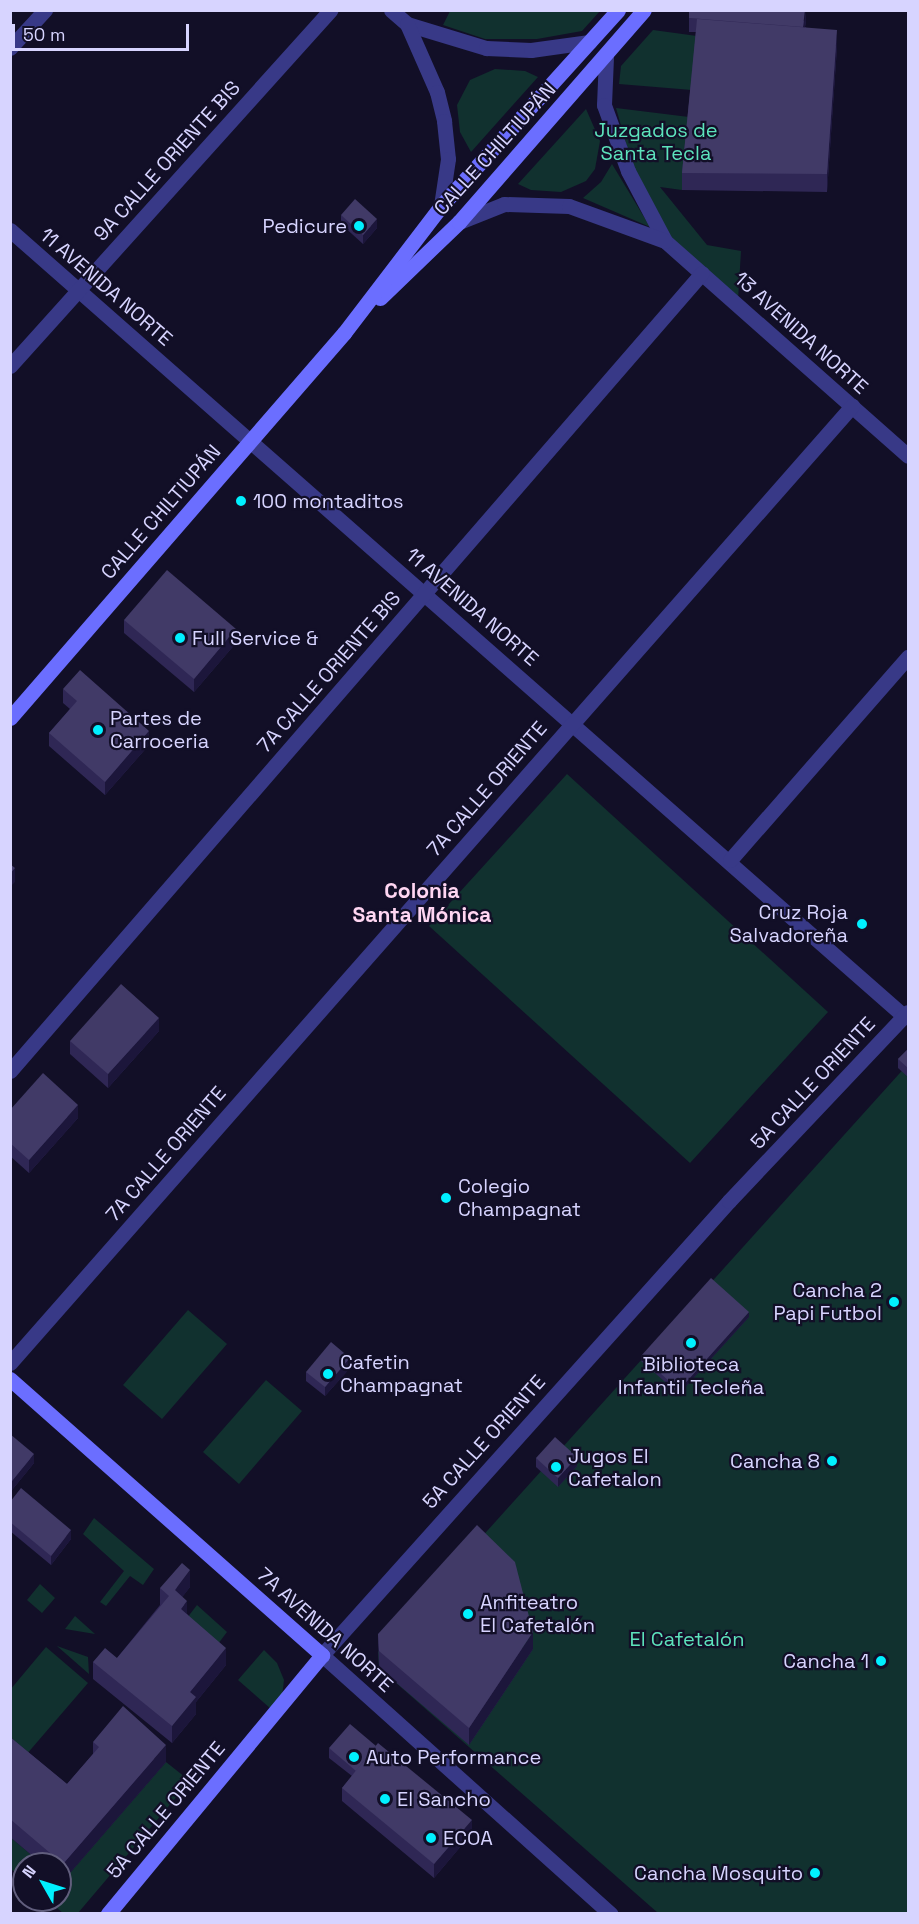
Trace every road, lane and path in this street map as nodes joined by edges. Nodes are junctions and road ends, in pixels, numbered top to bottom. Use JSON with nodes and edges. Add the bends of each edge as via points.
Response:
{"nodes":[{"id":1,"x":45,"y":10,"type":"edge"},
{"id":2,"x":330,"y":10,"type":"edge"},
{"id":3,"x":391,"y":10,"type":"edge"},
{"id":4,"x":618,"y":10,"type":"edge"},
{"id":5,"x":644,"y":10,"type":"edge"},
{"id":6,"x":407,"y":24,"type":"junction"},
{"id":7,"x":589,"y":42,"type":"junction"},
{"id":8,"x":10,"y":48,"type":"edge"},
{"id":9,"x":606,"y":57,"type":"junction"},
{"id":10,"x":441,"y":206,"type":"junction"},
{"id":11,"x":459,"y":222,"type":"junction"},
{"id":12,"x":10,"y":230,"type":"edge"},
{"id":13,"x":665,"y":241,"type":"junction"},
{"id":14,"x":702,"y":273,"type":"junction"},
{"id":15,"x":79,"y":290,"type":"junction"},
{"id":16,"x":344,"y":333,"type":"junction"},
{"id":17,"x":10,"y":366,"type":"edge"},
{"id":18,"x":852,"y":406,"type":"junction"},
{"id":19,"x":249,"y":442,"type":"junction"},
{"id":20,"x":909,"y":456,"type":"edge"},
{"id":21,"x":424,"y":594,"type":"junction"},
{"id":22,"x":909,"y":657,"type":"edge"},
{"id":23,"x":10,"y":718,"type":"edge"},
{"id":24,"x":573,"y":723,"type":"junction"},
{"id":25,"x":730,"y":860,"type":"junction"},
{"id":26,"x":907,"y":1014,"type":"edge"},
{"id":27,"x":10,"y":1071,"type":"edge"},
{"id":28,"x":10,"y":1363,"type":"edge"},
{"id":29,"x":10,"y":1379,"type":"edge"},
{"id":30,"x":322,"y":1655,"type":"junction"},
{"id":31,"x":108,"y":1914,"type":"edge"},
{"id":32,"x":611,"y":1914,"type":"edge"}],
"edges":[{"from":1,"to":8,"type":"street"},
{"from":2,"to":15,"type":"street","name":"9A CALLE ORIENTE BIS"},
{"from":3,"to":6,"type":"street"},
{"from":4,"to":7,"type":"main road","name":"CALLE CHILTIUPÁN"},
{"from":5,"to":9,"type":"main road","name":"CALLE CHILTIUPÁN"},
{"from":6,"to":7,"type":"street","via":[[486,48],[531,50]]},
{"from":6,"to":10,"type":"street","via":[[437,92],[444,121],[448,159]]},
{"from":7,"to":10,"type":"main road","name":"CALLE CHILTIUPÁN"},
{"from":9,"to":11,"type":"main road","name":"CALLE CHILTIUPÁN"},
{"from":9,"to":13,"type":"street","name":"13 AVENIDA NORTE","via":[[604,105],[628,171]]},
{"from":10,"to":16,"type":"main road","name":"CALLE CHILTIUPÁN"},
{"from":11,"to":13,"type":"street","name":"13 AVENIDA NORTE","via":[[504,204],[569,206]]},
{"from":11,"to":16,"type":"main road","name":"CALLE CHILTIUPÁN"},
{"from":12,"to":15,"type":"street","name":"11 AVENIDA NORTE"},
{"from":13,"to":14,"type":"street","name":"13 AVENIDA NORTE"},
{"from":14,"to":18,"type":"street","name":"13 AVENIDA NORTE"},
{"from":14,"to":21,"type":"street","name":"7A CALLE ORIENTE BIS"},
{"from":15,"to":17,"type":"street","name":"9A CALLE ORIENTE BIS"},
{"from":15,"to":19,"type":"street","name":"11 AVENIDA NORTE"},
{"from":16,"to":19,"type":"main road","name":"CALLE CHILTIUPÁN"},
{"from":18,"to":20,"type":"street","name":"13 AVENIDA NORTE"},
{"from":18,"to":24,"type":"street","name":"7A CALLE ORIENTE"},
{"from":19,"to":21,"type":"street","name":"11 AVENIDA NORTE"},
{"from":19,"to":23,"type":"main road","name":"CALLE CHILTIUPÁN"},
{"from":21,"to":24,"type":"street","name":"11 AVENIDA NORTE"},
{"from":21,"to":27,"type":"street","name":"7A CALLE ORIENTE BIS"},
{"from":22,"to":25,"type":"street"},
{"from":24,"to":25,"type":"street","name":"11 AVENIDA NORTE"},
{"from":24,"to":28,"type":"street","name":"7A CALLE ORIENTE"},
{"from":25,"to":26,"type":"street","name":"11 AVENIDA NORTE"},
{"from":26,"to":30,"type":"street","name":"5A CALLE ORIENTE","via":[[729,1201]]},
{"from":29,"to":30,"type":"main road","name":"7A AVENIDA NORTE"},
{"from":30,"to":31,"type":"main road","name":"5A CALLE ORIENTE"},
{"from":30,"to":32,"type":"street","name":"7A AVENIDA NORTE"}]}
